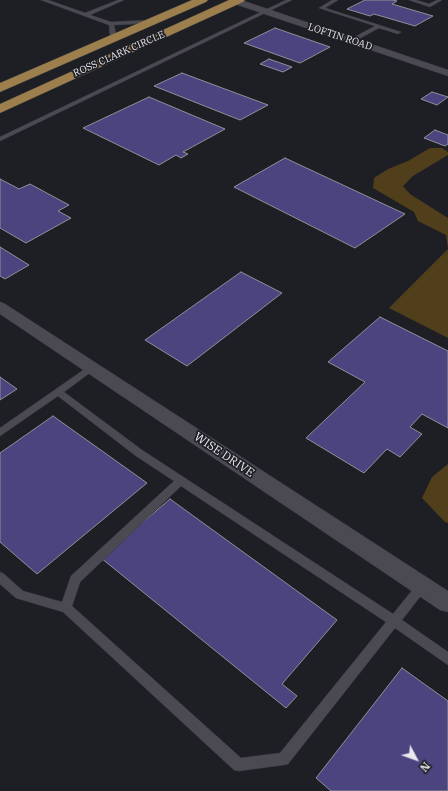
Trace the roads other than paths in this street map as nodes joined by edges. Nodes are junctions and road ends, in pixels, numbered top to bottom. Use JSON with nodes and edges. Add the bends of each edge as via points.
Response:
{"nodes":[{"id":1,"x":43,"y":0,"type":"edge"},
{"id":2,"x":122,"y":0,"type":"edge"},
{"id":3,"x":202,"y":0,"type":"edge"},
{"id":4,"x":236,"y":0,"type":"edge"},
{"id":5,"x":290,"y":0,"type":"edge"},
{"id":6,"x":336,"y":0,"type":"edge"},
{"id":7,"x":411,"y":0,"type":"edge"},
{"id":8,"x":440,"y":0,"type":"edge"},
{"id":9,"x":265,"y":12,"type":"junction"},
{"id":10,"x":85,"y":15,"type":"junction"},
{"id":11,"x":158,"y":19,"type":"junction"},
{"id":12,"x":110,"y":24,"type":"junction"},
{"id":13,"x":379,"y":26,"type":"junction"},
{"id":14,"x":398,"y":32,"type":"dead end"},
{"id":15,"x":351,"y":40,"type":"junction"},
{"id":16,"x":107,"y":42,"type":"junction"},
{"id":17,"x":448,"y":73,"type":"edge"},
{"id":18,"x":0,"y":88,"type":"edge"},
{"id":19,"x":0,"y":109,"type":"edge"},
{"id":20,"x":0,"y":139,"type":"edge"},
{"id":21,"x":0,"y":307,"type":"edge"},
{"id":22,"x":92,"y":367,"type":"junction"},
{"id":23,"x":58,"y":392,"type":"junction"},
{"id":24,"x":0,"y":433,"type":"edge"},
{"id":25,"x":181,"y":480,"type":"junction"},
{"id":26,"x":0,"y":577,"type":"edge"},
{"id":27,"x":422,"y":586,"type":"junction"},
{"id":28,"x":448,"y":603,"type":"edge"},
{"id":29,"x":66,"y":608,"type":"junction"},
{"id":30,"x":394,"y":621,"type":"junction"},
{"id":31,"x":448,"y":659,"type":"edge"}],
"edges":[{"from":1,"to":10,"type":"lane"},
{"from":2,"to":10,"type":"lane"},
{"from":3,"to":11,"type":"highway","name":"ROSS CLARK CIRCLE"},
{"from":4,"to":9,"type":"street","name":"LOFTIN ROAD"},
{"from":4,"to":19,"type":"highway","name":"ROSS CLARK CIRCLE"},
{"from":5,"to":9,"type":"lane"},
{"from":6,"to":13,"type":"lane","via":[[320,8]]},
{"from":7,"to":8,"type":"lane","via":[[430,6]]},
{"from":9,"to":15,"type":"street","name":"LOFTIN ROAD"},
{"from":9,"to":20,"type":"lane"},
{"from":10,"to":12,"type":"lane"},
{"from":11,"to":12,"type":"lane"},
{"from":11,"to":16,"type":"highway","name":"ROSS CLARK CIRCLE"},
{"from":12,"to":16,"type":"lane","via":[[113,35]]},
{"from":13,"to":14,"type":"lane"},
{"from":13,"to":15,"type":"lane"},
{"from":15,"to":17,"type":"street","name":"LOFTIN ROAD"},
{"from":16,"to":18,"type":"highway","name":"ROSS CLARK CIRCLE"},
{"from":21,"to":22,"type":"street","name":"WISE DRIVE"},
{"from":22,"to":23,"type":"lane"},
{"from":22,"to":27,"type":"street","name":"WISE DRIVE"},
{"from":23,"to":24,"type":"lane"},
{"from":23,"to":25,"type":"lane","via":[[139,453]]},
{"from":25,"to":29,"type":"lane","via":[[75,579]]},
{"from":25,"to":30,"type":"lane"},
{"from":26,"to":29,"type":"lane","via":[[20,595]]},
{"from":27,"to":28,"type":"street","name":"WISE DRIVE"},
{"from":27,"to":30,"type":"lane"},
{"from":29,"to":30,"type":"lane","via":[[239,765],[283,759]]},
{"from":30,"to":31,"type":"lane"}]}
